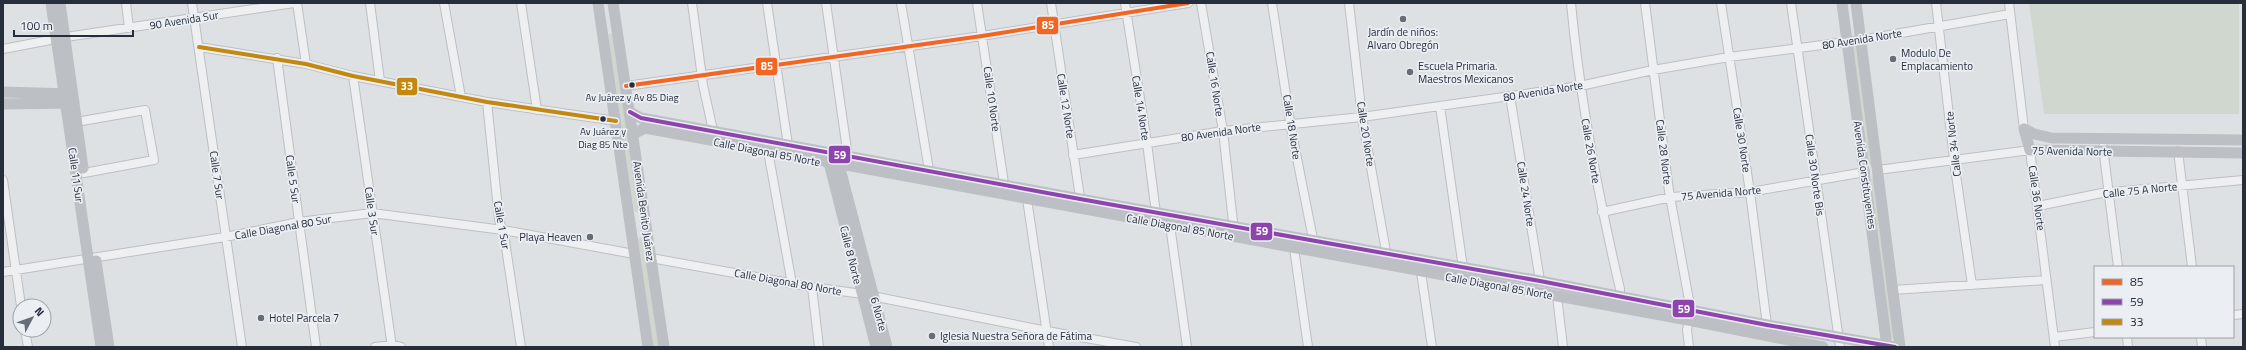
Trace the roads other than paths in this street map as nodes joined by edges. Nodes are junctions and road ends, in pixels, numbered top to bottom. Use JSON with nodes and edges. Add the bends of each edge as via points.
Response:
{"nodes":[{"id":1,"x":51,"y":3,"type":"edge"},
{"id":2,"x":60,"y":3,"type":"edge"},
{"id":3,"x":126,"y":3,"type":"edge"},
{"id":4,"x":192,"y":3,"type":"edge"},
{"id":5,"x":294,"y":3,"type":"edge"},
{"id":6,"x":297,"y":3,"type":"edge"},
{"id":7,"x":370,"y":3,"type":"edge"},
{"id":8,"x":444,"y":3,"type":"edge"},
{"id":9,"x":521,"y":3,"type":"edge"},
{"id":10,"x":598,"y":3,"type":"edge"},
{"id":11,"x":613,"y":3,"type":"edge"},
{"id":12,"x":692,"y":3,"type":"edge"},
{"id":13,"x":767,"y":3,"type":"edge"},
{"id":14,"x":826,"y":3,"type":"edge"},
{"id":15,"x":902,"y":3,"type":"edge"},
{"id":16,"x":977,"y":3,"type":"edge"},
{"id":17,"x":1051,"y":3,"type":"edge"},
{"id":18,"x":1125,"y":3,"type":"edge"},
{"id":19,"x":1188,"y":3,"type":"edge"},
{"id":20,"x":1201,"y":3,"type":"edge"},
{"id":21,"x":1272,"y":3,"type":"edge"},
{"id":22,"x":1349,"y":3,"type":"edge"},
{"id":23,"x":1571,"y":3,"type":"edge"},
{"id":24,"x":1645,"y":3,"type":"edge"},
{"id":25,"x":1721,"y":3,"type":"edge"},
{"id":26,"x":1791,"y":3,"type":"edge"},
{"id":27,"x":1842,"y":3,"type":"edge"},
{"id":28,"x":1856,"y":3,"type":"edge"},
{"id":29,"x":1936,"y":3,"type":"edge"},
{"id":30,"x":2009,"y":3,"type":"edge"},
{"id":31,"x":1126,"y":14,"type":"junction"},
{"id":32,"x":2010,"y":14,"type":"junction"},
{"id":33,"x":194,"y":18,"type":"junction"},
{"id":34,"x":1054,"y":25,"type":"junction"},
{"id":35,"x":1940,"y":27,"type":"junction"},
{"id":36,"x":129,"y":28,"type":"junction"},
{"id":37,"x":603,"y":34,"type":"junction"},
{"id":38,"x":618,"y":35,"type":"junction"},
{"id":39,"x":982,"y":36,"type":"junction"},
{"id":40,"x":61,"y":38,"type":"junction"},
{"id":41,"x":1861,"y":40,"type":"junction"},
{"id":42,"x":1847,"y":42,"type":"junction"},
{"id":43,"x":908,"y":46,"type":"junction"},
{"id":44,"x":199,"y":47,"type":"junction"},
{"id":45,"x":1797,"y":48,"type":"junction"},
{"id":46,"x":3,"y":49,"type":"edge"},
{"id":47,"x":834,"y":57,"type":"junction"},
{"id":48,"x":1729,"y":57,"type":"junction"},
{"id":49,"x":277,"y":58,"type":"junction"},
{"id":50,"x":306,"y":64,"type":"junction"},
{"id":51,"x":776,"y":65,"type":"junction"},
{"id":52,"x":1653,"y":70,"type":"junction"},
{"id":53,"x":353,"y":76,"type":"junction"},
{"id":54,"x":702,"y":76,"type":"junction"},
{"id":55,"x":380,"y":81,"type":"junction"},
{"id":56,"x":626,"y":86,"type":"junction"},
{"id":57,"x":1580,"y":86,"type":"junction"},
{"id":58,"x":3,"y":92,"type":"edge"},
{"id":59,"x":461,"y":96,"type":"junction"},
{"id":60,"x":1510,"y":96,"type":"junction"},
{"id":61,"x":69,"y":98,"type":"junction"},
{"id":62,"x":487,"y":102,"type":"junction"},
{"id":63,"x":3,"y":104,"type":"edge"},
{"id":64,"x":1440,"y":106,"type":"junction"},
{"id":65,"x":538,"y":110,"type":"junction"},
{"id":66,"x":630,"y":112,"type":"junction"},
{"id":67,"x":1362,"y":117,"type":"junction"},
{"id":68,"x":616,"y":121,"type":"junction"},
{"id":69,"x":76,"y":122,"type":"junction"},
{"id":70,"x":1291,"y":124,"type":"junction"},
{"id":71,"x":2024,"y":129,"type":"junction"},
{"id":72,"x":1223,"y":131,"type":"junction"},
{"id":73,"x":633,"y":134,"type":"junction"},
{"id":74,"x":714,"y":136,"type":"junction"},
{"id":75,"x":2103,"y":137,"type":"junction"},
{"id":76,"x":2243,"y":140,"type":"edge"},
{"id":77,"x":1147,"y":143,"type":"junction"},
{"id":78,"x":788,"y":145,"type":"junction"},
{"id":79,"x":2030,"y":150,"type":"junction"},
{"id":80,"x":768,"y":151,"type":"junction"},
{"id":81,"x":2178,"y":151,"type":"junction"},
{"id":82,"x":2104,"y":152,"type":"junction"},
{"id":83,"x":2243,"y":153,"type":"edge"},
{"id":84,"x":1073,"y":155,"type":"junction"},
{"id":85,"x":848,"y":157,"type":"junction"},
{"id":86,"x":1954,"y":159,"type":"junction"},
{"id":87,"x":834,"y":164,"type":"junction"},
{"id":88,"x":1878,"y":170,"type":"junction"},
{"id":89,"x":1865,"y":172,"type":"junction"},
{"id":90,"x":84,"y":173,"type":"junction"},
{"id":91,"x":930,"y":176,"type":"junction"},
{"id":92,"x":3,"y":180,"type":"edge"},
{"id":93,"x":1816,"y":180,"type":"junction"},
{"id":94,"x":2243,"y":180,"type":"edge"},
{"id":95,"x":2182,"y":186,"type":"junction"},
{"id":96,"x":1005,"y":190,"type":"junction"},
{"id":97,"x":1750,"y":192,"type":"junction"},
{"id":98,"x":2109,"y":193,"type":"junction"},
{"id":99,"x":1671,"y":197,"type":"junction"},
{"id":100,"x":1027,"y":199,"type":"junction"},
{"id":101,"x":1081,"y":204,"type":"junction"},
{"id":102,"x":2038,"y":206,"type":"junction"},
{"id":103,"x":629,"y":212,"type":"junction"},
{"id":104,"x":645,"y":212,"type":"junction"},
{"id":105,"x":1602,"y":212,"type":"junction"},
{"id":106,"x":372,"y":213,"type":"junction"},
{"id":107,"x":1156,"y":213,"type":"junction"},
{"id":108,"x":299,"y":222,"type":"junction"},
{"id":109,"x":1170,"y":225,"type":"junction"},
{"id":110,"x":502,"y":230,"type":"junction"},
{"id":111,"x":1234,"y":231,"type":"junction"},
{"id":112,"x":225,"y":237,"type":"junction"},
{"id":113,"x":1313,"y":240,"type":"junction"},
{"id":114,"x":632,"y":241,"type":"junction"},
{"id":115,"x":649,"y":242,"type":"junction"},
{"id":116,"x":1294,"y":248,"type":"junction"},
{"id":117,"x":1314,"y":251,"type":"junction"},
{"id":118,"x":634,"y":254,"type":"junction"},
{"id":119,"x":92,"y":257,"type":"junction"},
{"id":120,"x":651,"y":258,"type":"junction"},
{"id":121,"x":1388,"y":259,"type":"junction"},
{"id":122,"x":2118,"y":266,"type":"edge"},
{"id":123,"x":2192,"y":266,"type":"edge"},
{"id":124,"x":1463,"y":268,"type":"junction"},
{"id":125,"x":16,"y":269,"type":"junction"},
{"id":126,"x":3,"y":272,"type":"edge"},
{"id":127,"x":1421,"y":272,"type":"junction"},
{"id":128,"x":2046,"y":280,"type":"junction"},
{"id":129,"x":1540,"y":281,"type":"junction"},
{"id":130,"x":792,"y":284,"type":"junction"},
{"id":131,"x":1972,"y":285,"type":"junction"},
{"id":132,"x":812,"y":287,"type":"junction"},
{"id":133,"x":1892,"y":290,"type":"junction"},
{"id":134,"x":1542,"y":293,"type":"junction"},
{"id":135,"x":862,"y":294,"type":"junction"},
{"id":136,"x":1557,"y":296,"type":"junction"},
{"id":137,"x":21,"y":298,"type":"edge"},
{"id":138,"x":874,"y":298,"type":"junction"},
{"id":139,"x":1620,"y":298,"type":"junction"},
{"id":140,"x":1689,"y":316,"type":"junction"},
{"id":141,"x":1767,"y":325,"type":"junction"},
{"id":142,"x":1047,"y":332,"type":"junction"},
{"id":143,"x":2094,"y":332,"type":"edge"},
{"id":144,"x":2054,"y":337,"type":"junction"},
{"id":145,"x":1839,"y":342,"type":"edge"},
{"id":146,"x":392,"y":346,"type":"edge"},
{"id":147,"x":1890,"y":346,"type":"edge"},
{"id":148,"x":101,"y":347,"type":"edge"},
{"id":149,"x":109,"y":347,"type":"edge"},
{"id":150,"x":242,"y":347,"type":"edge"},
{"id":151,"x":316,"y":347,"type":"edge"},
{"id":152,"x":376,"y":347,"type":"edge"},
{"id":153,"x":401,"y":347,"type":"edge"},
{"id":154,"x":521,"y":347,"type":"edge"},
{"id":155,"x":648,"y":347,"type":"edge"},
{"id":156,"x":664,"y":347,"type":"edge"},
{"id":157,"x":820,"y":347,"type":"edge"},
{"id":158,"x":876,"y":347,"type":"edge"},
{"id":159,"x":887,"y":347,"type":"edge"},
{"id":160,"x":1049,"y":347,"type":"edge"},
{"id":161,"x":1136,"y":347,"type":"edge"},
{"id":162,"x":1187,"y":347,"type":"edge"},
{"id":163,"x":1308,"y":347,"type":"edge"},
{"id":164,"x":1432,"y":347,"type":"edge"},
{"id":165,"x":1563,"y":347,"type":"edge"},
{"id":166,"x":1689,"y":347,"type":"edge"},
{"id":167,"x":1821,"y":347,"type":"edge"},
{"id":168,"x":1900,"y":347,"type":"edge"},
{"id":169,"x":2055,"y":347,"type":"edge"}],
"edges":[{"from":1,"to":40,"type":"main road","name":"Calle 11 Sur"},
{"from":2,"to":40,"type":"main road","name":"Calle 11 Sur"},
{"from":3,"to":36,"type":"street"},
{"from":4,"to":33,"type":"street","name":"Calle 7 Sur"},
{"from":5,"to":33,"type":"street","name":"90 Avenida Sur"},
{"from":6,"to":50,"type":"street"},
{"from":7,"to":55,"type":"street"},
{"from":8,"to":59,"type":"street"},
{"from":9,"to":65,"type":"street"},
{"from":10,"to":37,"type":"main road","name":"Avenida Benito Juárez"},
{"from":11,"to":38,"type":"main road","name":"Avenida Benito Juárez"},
{"from":12,"to":54,"type":"street"},
{"from":13,"to":51,"type":"street"},
{"from":14,"to":47,"type":"street"},
{"from":15,"to":43,"type":"street"},
{"from":16,"to":39,"type":"street","name":"Calle 10 Norte"},
{"from":17,"to":34,"type":"street","name":"Calle 12 Norte"},
{"from":18,"to":31,"type":"street","name":"Calle 14 Norte"},
{"from":19,"to":31,"type":"street"},
{"from":20,"to":72,"type":"street","name":"Calle 16 Norte"},
{"from":21,"to":70,"type":"street","name":"Calle 18 Norte"},
{"from":22,"to":67,"type":"street","name":"Calle 20 Norte"},
{"from":23,"to":57,"type":"street","name":"Calle 26 Norte"},
{"from":24,"to":52,"type":"street","name":"Calle 28 Norte"},
{"from":25,"to":48,"type":"street","name":"Calle 30 Norte"},
{"from":26,"to":45,"type":"street","name":"Calle 30 Norte Bis"},
{"from":27,"to":42,"type":"main road","name":"Avenida Constituyentes"},
{"from":28,"to":41,"type":"main road","name":"Avenida Constituyentes"},
{"from":29,"to":35,"type":"street","name":"Calle 34 Norte"},
{"from":30,"to":32,"type":"street","name":"Calle 36 Norte"},
{"from":31,"to":34,"type":"street"},
{"from":31,"to":77,"type":"street","name":"Calle 14 Norte"},
{"from":32,"to":35,"type":"street","name":"80 Avenida Norte"},
{"from":32,"to":71,"type":"street","name":"Calle 36 Norte"},
{"from":33,"to":36,"type":"street","name":"90 Avenida Sur"},
{"from":33,"to":44,"type":"street","name":"Calle 7 Sur"},
{"from":34,"to":39,"type":"street"},
{"from":34,"to":84,"type":"street","name":"Calle 12 Norte"},
{"from":35,"to":41,"type":"street","name":"80 Avenida Norte"},
{"from":35,"to":86,"type":"street","name":"Calle 34 Norte"},
{"from":36,"to":40,"type":"street","name":"90 Avenida Sur"},
{"from":37,"to":38,"type":"main road","via":[[611,29]]},
{"from":37,"to":68,"type":"main road","name":"Avenida Benito Juárez"},
{"from":38,"to":56,"type":"main road","name":"Avenida Benito Juárez"},
{"from":39,"to":43,"type":"street"},
{"from":39,"to":96,"type":"street","name":"Calle 10 Norte"},
{"from":40,"to":46,"type":"street","name":"90 Avenida Sur"},
{"from":40,"to":61,"type":"main road","name":"Calle 11 Sur"},
{"from":41,"to":42,"type":"street","name":"80 Avenida Norte"},
{"from":41,"to":88,"type":"main road","name":"Avenida Constituyentes"},
{"from":42,"to":45,"type":"street","name":"80 Avenida Norte"},
{"from":42,"to":89,"type":"main road","name":"Avenida Constituyentes"},
{"from":43,"to":47,"type":"street"},
{"from":43,"to":91,"type":"street"},
{"from":44,"to":49,"type":"street"},
{"from":44,"to":112,"type":"street","name":"Calle 7 Sur"},
{"from":45,"to":48,"type":"street","name":"80 Avenida Norte"},
{"from":45,"to":93,"type":"street","name":"Calle 30 Norte Bis"},
{"from":47,"to":51,"type":"street"},
{"from":47,"to":85,"type":"street"},
{"from":48,"to":52,"type":"street","name":"80 Avenida Norte"},
{"from":48,"to":97,"type":"street","name":"Calle 30 Norte"},
{"from":49,"to":50,"type":"street"},
{"from":49,"to":108,"type":"street","name":"Calle 5 Sur"},
{"from":50,"to":53,"type":"street"},
{"from":51,"to":54,"type":"street"},
{"from":51,"to":78,"type":"street"},
{"from":52,"to":57,"type":"street","name":"80 Avenida Norte"},
{"from":52,"to":99,"type":"street","name":"Calle 28 Norte"},
{"from":53,"to":55,"type":"street"},
{"from":53,"to":106,"type":"street","name":"Calle 3 Sur"},
{"from":54,"to":56,"type":"street"},
{"from":54,"to":74,"type":"street"},
{"from":55,"to":59,"type":"street"},
{"from":56,"to":66,"type":"main road","name":"Avenida Benito Juárez"},
{"from":57,"to":60,"type":"street","name":"80 Avenida Norte"},
{"from":57,"to":105,"type":"street","name":"Calle 26 Norte"},
{"from":58,"to":61,"type":"main road"},
{"from":59,"to":62,"type":"street"},
{"from":60,"to":64,"type":"street","name":"80 Avenida Norte"},
{"from":60,"to":129,"type":"street","name":"Calle 24 Norte"},
{"from":61,"to":63,"type":"main road"},
{"from":61,"to":69,"type":"main road","name":"Calle 11 Sur"},
{"from":61,"to":119,"type":"main road","name":"Calle 11 Sur"},
{"from":62,"to":65,"type":"street"},
{"from":62,"to":110,"type":"street","name":"Calle 1 Sur"},
{"from":64,"to":67,"type":"street","name":"80 Avenida Norte"},
{"from":64,"to":124,"type":"street"},
{"from":65,"to":68,"type":"street"},
{"from":66,"to":73,"type":"main road","name":"Avenida Benito Juárez"},
{"from":66,"to":74,"type":"main road","name":"Calle Diagonal 85 Norte","via":[[641,118]]},
{"from":67,"to":70,"type":"street","name":"80 Avenida Norte"},
{"from":67,"to":121,"type":"street","name":"Calle 20 Norte"},
{"from":68,"to":103,"type":"main road","name":"Avenida Benito Juárez"},
{"from":69,"to":90,"type":"main road","name":"Calle 11 Sur"},
{"from":69,"to":90,"type":"street","via":[[145,110],[154,160]]},
{"from":70,"to":72,"type":"street","name":"80 Avenida Norte"},
{"from":70,"to":113,"type":"street","name":"Calle 18 Norte"},
{"from":71,"to":75,"type":"main road","name":"75 Avenida Norte","via":[[2052,138]]},
{"from":71,"to":79,"type":"main road","name":"Calle 36 Norte"},
{"from":72,"to":77,"type":"street","name":"80 Avenida Norte"},
{"from":72,"to":111,"type":"street","name":"Calle 16 Norte"},
{"from":73,"to":74,"type":"main road","name":"Calle Diagonal 85 Norte","via":[[645,128]]},
{"from":73,"to":104,"type":"main road","name":"Avenida Benito Juárez"},
{"from":74,"to":78,"type":"main road","name":"Calle Diagonal 85 Norte"},
{"from":74,"to":80,"type":"main road","name":"Calle Diagonal 85 Norte"},
{"from":75,"to":76,"type":"main road","name":"75 Avenida Norte"},
{"from":75,"to":82,"type":"street"},
{"from":77,"to":84,"type":"street","name":"80 Avenida Norte"},
{"from":77,"to":107,"type":"street","name":"Calle 14 Norte"},
{"from":78,"to":85,"type":"main road","name":"Calle Diagonal 85 Norte"},
{"from":79,"to":82,"type":"main road","name":"75 Avenida Norte"},
{"from":79,"to":86,"type":"street","name":"75 Avenida Norte"},
{"from":79,"to":102,"type":"street","name":"Calle 36 Norte"},
{"from":80,"to":87,"type":"main road","name":"Calle Diagonal 85 Norte"},
{"from":80,"to":130,"type":"street"},
{"from":81,"to":82,"type":"main road","name":"75 Avenida Norte"},
{"from":81,"to":83,"type":"main road","name":"75 Avenida Norte"},
{"from":81,"to":95,"type":"street"},
{"from":82,"to":98,"type":"street"},
{"from":84,"to":101,"type":"street","name":"Calle 12 Norte"},
{"from":85,"to":91,"type":"main road","name":"Calle Diagonal 85 Norte"},
{"from":86,"to":88,"type":"street","name":"75 Avenida Norte"},
{"from":86,"to":131,"type":"street","name":"Calle 34 Norte"},
{"from":87,"to":91,"type":"main road","name":"Calle Diagonal 85 Norte"},
{"from":87,"to":135,"type":"main road","name":"Calle 8 Norte"},
{"from":87,"to":138,"type":"main road","name":"6 Norte"},
{"from":88,"to":133,"type":"main road","name":"Avenida Constituyentes"},
{"from":89,"to":93,"type":"street","name":"75 Avenida Norte"},
{"from":89,"to":147,"type":"main road","name":"Avenida Constituyentes"},
{"from":90,"to":119,"type":"main road","name":"Calle 11 Sur"},
{"from":91,"to":96,"type":"main road","name":"Calle Diagonal 85 Norte"},
{"from":92,"to":125,"type":"street"},
{"from":93,"to":97,"type":"street","name":"75 Avenida Norte"},
{"from":93,"to":145,"type":"street","name":"Calle 30 Norte Bis"},
{"from":94,"to":95,"type":"street","name":"Calle 75 A Norte"},
{"from":95,"to":98,"type":"street","name":"Calle 75 A Norte"},
{"from":95,"to":123,"type":"street"},
{"from":96,"to":100,"type":"main road","name":"Calle Diagonal 85 Norte"},
{"from":96,"to":101,"type":"main road","name":"Calle Diagonal 85 Norte"},
{"from":97,"to":99,"type":"street","name":"75 Avenida Norte"},
{"from":97,"to":141,"type":"street","name":"Calle 30 Norte"},
{"from":98,"to":102,"type":"street","name":"Calle 75 A Norte"},
{"from":98,"to":122,"type":"street"},
{"from":99,"to":105,"type":"street","name":"75 Avenida Norte"},
{"from":99,"to":140,"type":"street","name":"Calle 28 Norte"},
{"from":100,"to":101,"type":"main road","name":"Calle Diagonal 85 Norte"},
{"from":100,"to":142,"type":"street"},
{"from":101,"to":107,"type":"main road","name":"Calle Diagonal 85 Norte"},
{"from":101,"to":109,"type":"main road","name":"Calle Diagonal 85 Norte"},
{"from":102,"to":128,"type":"street","name":"Calle 36 Norte"},
{"from":103,"to":104,"type":"main road","via":[[637,216]]},
{"from":103,"to":114,"type":"main road","name":"Avenida Benito Juárez"},
{"from":104,"to":115,"type":"main road","name":"Avenida Benito Juárez"},
{"from":105,"to":139,"type":"street","name":"Calle 26 Norte"},
{"from":106,"to":108,"type":"street","name":"Calle Diagonal 80 Sur"},
{"from":106,"to":110,"type":"street","name":"Calle Diagonal 80 Sur"},
{"from":106,"to":146,"type":"street","name":"Calle 3 Sur"},
{"from":107,"to":111,"type":"main road","name":"Calle Diagonal 85 Norte"},
{"from":108,"to":112,"type":"street","name":"Calle Diagonal 80 Sur"},
{"from":108,"to":151,"type":"street","name":"Calle 5 Sur"},
{"from":109,"to":111,"type":"main road","name":"Calle Diagonal 85 Norte"},
{"from":109,"to":162,"type":"street"},
{"from":110,"to":118,"type":"street","name":"Calle Diagonal 80 Sur"},
{"from":110,"to":154,"type":"street","name":"Calle 1 Sur"},
{"from":111,"to":113,"type":"main road","name":"Calle Diagonal 85 Norte"},
{"from":111,"to":116,"type":"main road","name":"Calle Diagonal 85 Norte"},
{"from":112,"to":119,"type":"street","name":"Calle Diagonal 80 Sur"},
{"from":112,"to":150,"type":"street","name":"Calle 7 Sur"},
{"from":113,"to":117,"type":"street","name":"Calle 18 Norte"},
{"from":113,"to":121,"type":"main road","name":"Calle Diagonal 85 Norte"},
{"from":114,"to":115,"type":"main road","via":[[641,234]]},
{"from":114,"to":118,"type":"main road","name":"Avenida Benito Juárez"},
{"from":115,"to":120,"type":"main road","name":"Avenida Benito Juárez"},
{"from":116,"to":117,"type":"main road","name":"Calle Diagonal 85 Norte"},
{"from":116,"to":163,"type":"street"},
{"from":117,"to":121,"type":"main road","name":"Calle Diagonal 85 Norte"},
{"from":118,"to":155,"type":"main road","name":"Avenida Benito Juárez"},
{"from":119,"to":125,"type":"street","name":"Calle Diagonal 80 Sur"},
{"from":119,"to":148,"type":"main road","name":"Calle 11 Sur"},
{"from":119,"to":149,"type":"main road","name":"Calle 11 Sur"},
{"from":120,"to":130,"type":"street","name":"Calle Diagonal 80 Norte"},
{"from":120,"to":156,"type":"main road","name":"Avenida Benito Juárez"},
{"from":121,"to":124,"type":"main road","name":"Calle Diagonal 85 Norte"},
{"from":121,"to":127,"type":"main road","name":"Calle Diagonal 85 Norte"},
{"from":124,"to":129,"type":"main road","name":"Calle Diagonal 85 Norte"},
{"from":125,"to":126,"type":"street","name":"Calle Diagonal 80 Sur"},
{"from":125,"to":137,"type":"street"},
{"from":127,"to":134,"type":"main road","name":"Calle Diagonal 85 Norte"},
{"from":127,"to":164,"type":"street"},
{"from":128,"to":131,"type":"street"},
{"from":128,"to":144,"type":"street","name":"Calle 36 Norte"},
{"from":129,"to":134,"type":"street","name":"Calle 24 Norte"},
{"from":129,"to":139,"type":"main road","name":"Calle Diagonal 85 Norte"},
{"from":130,"to":132,"type":"street","name":"Calle Diagonal 80 Norte"},
{"from":131,"to":133,"type":"street"},
{"from":132,"to":135,"type":"street","name":"Calle Diagonal 80 Norte"},
{"from":132,"to":157,"type":"street"},
{"from":133,"to":168,"type":"main road","name":"Avenida Constituyentes"},
{"from":134,"to":136,"type":"main road","name":"Calle Diagonal 85 Norte"},
{"from":135,"to":138,"type":"street","name":"Calle Diagonal 80 Norte"},
{"from":135,"to":158,"type":"main road","name":"Calle 8 Norte"},
{"from":136,"to":140,"type":"main road","name":"Calle Diagonal 85 Norte"},
{"from":136,"to":165,"type":"street"},
{"from":138,"to":142,"type":"street","name":"Calle Diagonal 80 Norte"},
{"from":138,"to":159,"type":"main road","name":"6 Norte"},
{"from":139,"to":140,"type":"main road","name":"Calle Diagonal 85 Norte"},
{"from":140,"to":141,"type":"main road","name":"Calle Diagonal 85 Norte"},
{"from":140,"to":166,"type":"street","name":"Calle 28 Norte"},
{"from":140,"to":167,"type":"main road","name":"Calle Diagonal 85 Norte"},
{"from":141,"to":145,"type":"main road","name":"Calle Diagonal 85 Norte"},
{"from":142,"to":160,"type":"street"},
{"from":142,"to":161,"type":"street","name":"Calle Diagonal 80 Norte"},
{"from":143,"to":144,"type":"street"},
{"from":144,"to":169,"type":"street","name":"Calle 36 Norte"},
{"from":145,"to":147,"type":"main road","name":"Calle Diagonal 85 Norte"},
{"from":146,"to":152,"type":"street"},
{"from":146,"to":153,"type":"street"}]}
